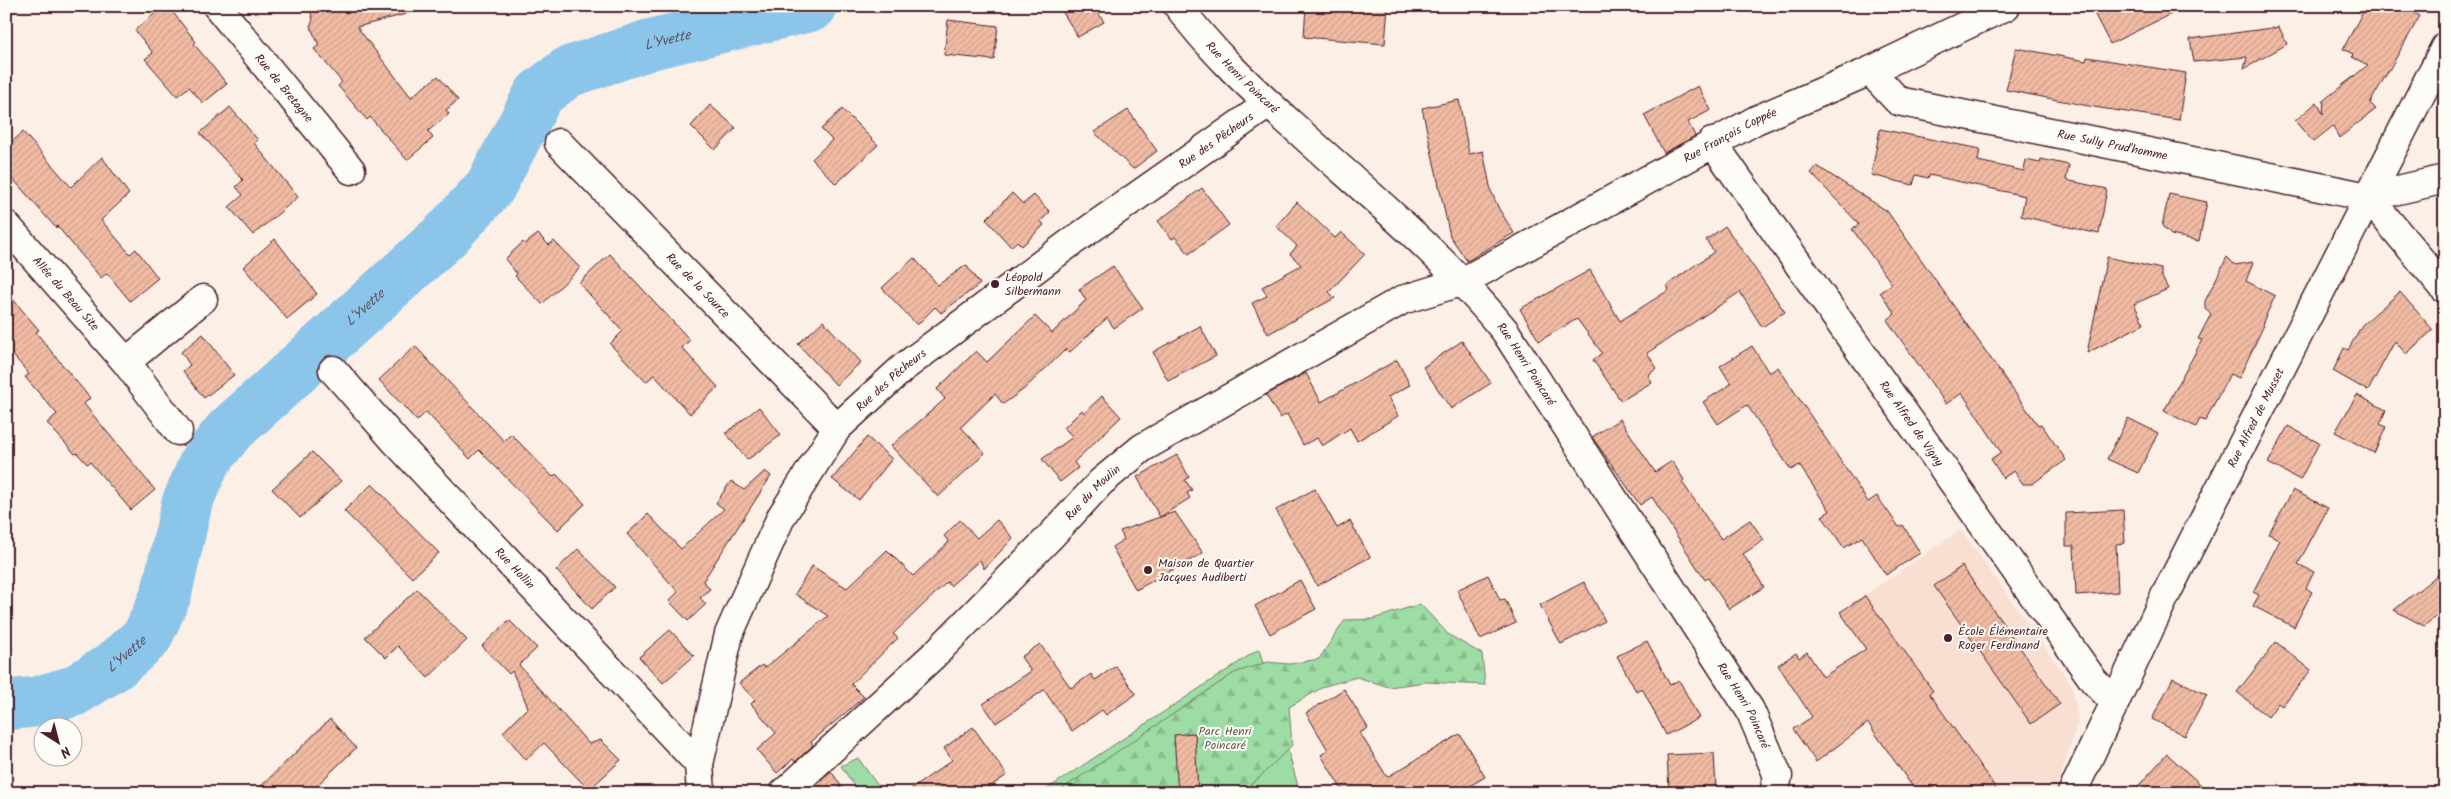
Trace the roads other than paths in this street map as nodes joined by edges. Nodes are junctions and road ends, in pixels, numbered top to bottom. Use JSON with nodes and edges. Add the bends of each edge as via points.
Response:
{"nodes":[{"id":1,"x":217,"y":6,"type":"edge"},
{"id":2,"x":1178,"y":6,"type":"edge"},
{"id":3,"x":2006,"y":6,"type":"edge"},
{"id":4,"x":2445,"y":47,"type":"edge"},
{"id":5,"x":1870,"y":72,"type":"junction"},
{"id":6,"x":1268,"y":104,"type":"junction"},
{"id":7,"x":1712,"y":142,"type":"junction"},
{"id":8,"x":559,"y":143,"type":"dead end"},
{"id":9,"x":351,"y":170,"type":"dead end"},
{"id":10,"x":2445,"y":179,"type":"edge"},
{"id":11,"x":2368,"y":198,"type":"junction"},
{"id":12,"x":6,"y":225,"type":"edge"},
{"id":13,"x":1464,"y":281,"type":"junction"},
{"id":14,"x":2445,"y":289,"type":"edge"},
{"id":15,"x":203,"y":298,"type":"dead end"},
{"id":16,"x":126,"y":362,"type":"junction"},
{"id":17,"x":333,"y":370,"type":"dead end"},
{"id":18,"x":837,"y":428,"type":"junction"},
{"id":19,"x":178,"y":431,"type":"dead end"},
{"id":20,"x":2115,"y":702,"type":"junction"},
{"id":21,"x":699,"y":764,"type":"junction"},
{"id":22,"x":1782,"y":787,"type":"edge"},
{"id":23,"x":701,"y":793,"type":"edge"},
{"id":24,"x":784,"y":793,"type":"edge"},
{"id":25,"x":2072,"y":793,"type":"edge"}],
"edges":[{"from":1,"to":9,"type":"street","name":"Rue de Bretagne"},
{"from":2,"to":6,"type":"street","name":"Rue Henri Poincaré","via":[[1200,36]]},
{"from":3,"to":5,"type":"street","name":"Rue François Coppée"},
{"from":4,"to":11,"type":"street","name":"Rue Alfred de Musset"},
{"from":5,"to":7,"type":"street","name":"Rue François Coppée","via":[[1782,108]]},
{"from":5,"to":11,"type":"street","name":"Rue Sully Prud'homme","via":[[1898,101]]},
{"from":6,"to":13,"type":"street","name":"Rue Henri Poincaré"},
{"from":6,"to":18,"type":"street","name":"Rue des Pêcheurs","via":[[1066,246],[904,367]]},
{"from":7,"to":13,"type":"street","name":"Rue François Coppée"},
{"from":7,"to":20,"type":"street","name":"Rue Alfred de Vigny","via":[[2088,673]]},
{"from":8,"to":18,"type":"street","name":"Rue de la Source"},
{"from":10,"to":11,"type":"street"},
{"from":11,"to":14,"type":"street"},
{"from":11,"to":20,"type":"street","name":"Rue Alfred de Musset","via":[[2166,594]]},
{"from":12,"to":16,"type":"street","name":"Allée du Beau Site"},
{"from":13,"to":22,"type":"street","name":"Rue Henri Poincaré","via":[[1505,330],[1750,710]]},
{"from":13,"to":24,"type":"street","name":"Rue du Moulin","via":[[1402,300],[1142,448],[1101,482],[934,655]]},
{"from":15,"to":16,"type":"street"},
{"from":16,"to":19,"type":"street","name":"Allée du Beau Site"},
{"from":17,"to":21,"type":"street","name":"Rue Hollin","via":[[396,442]]},
{"from":18,"to":21,"type":"street","name":"Rue des Pêcheurs","via":[[781,517],[729,634]]},
{"from":20,"to":25,"type":"street","name":"Rue Alfred de Musset"},
{"from":21,"to":23,"type":"street","name":"Rue des Pêcheurs"}]}
